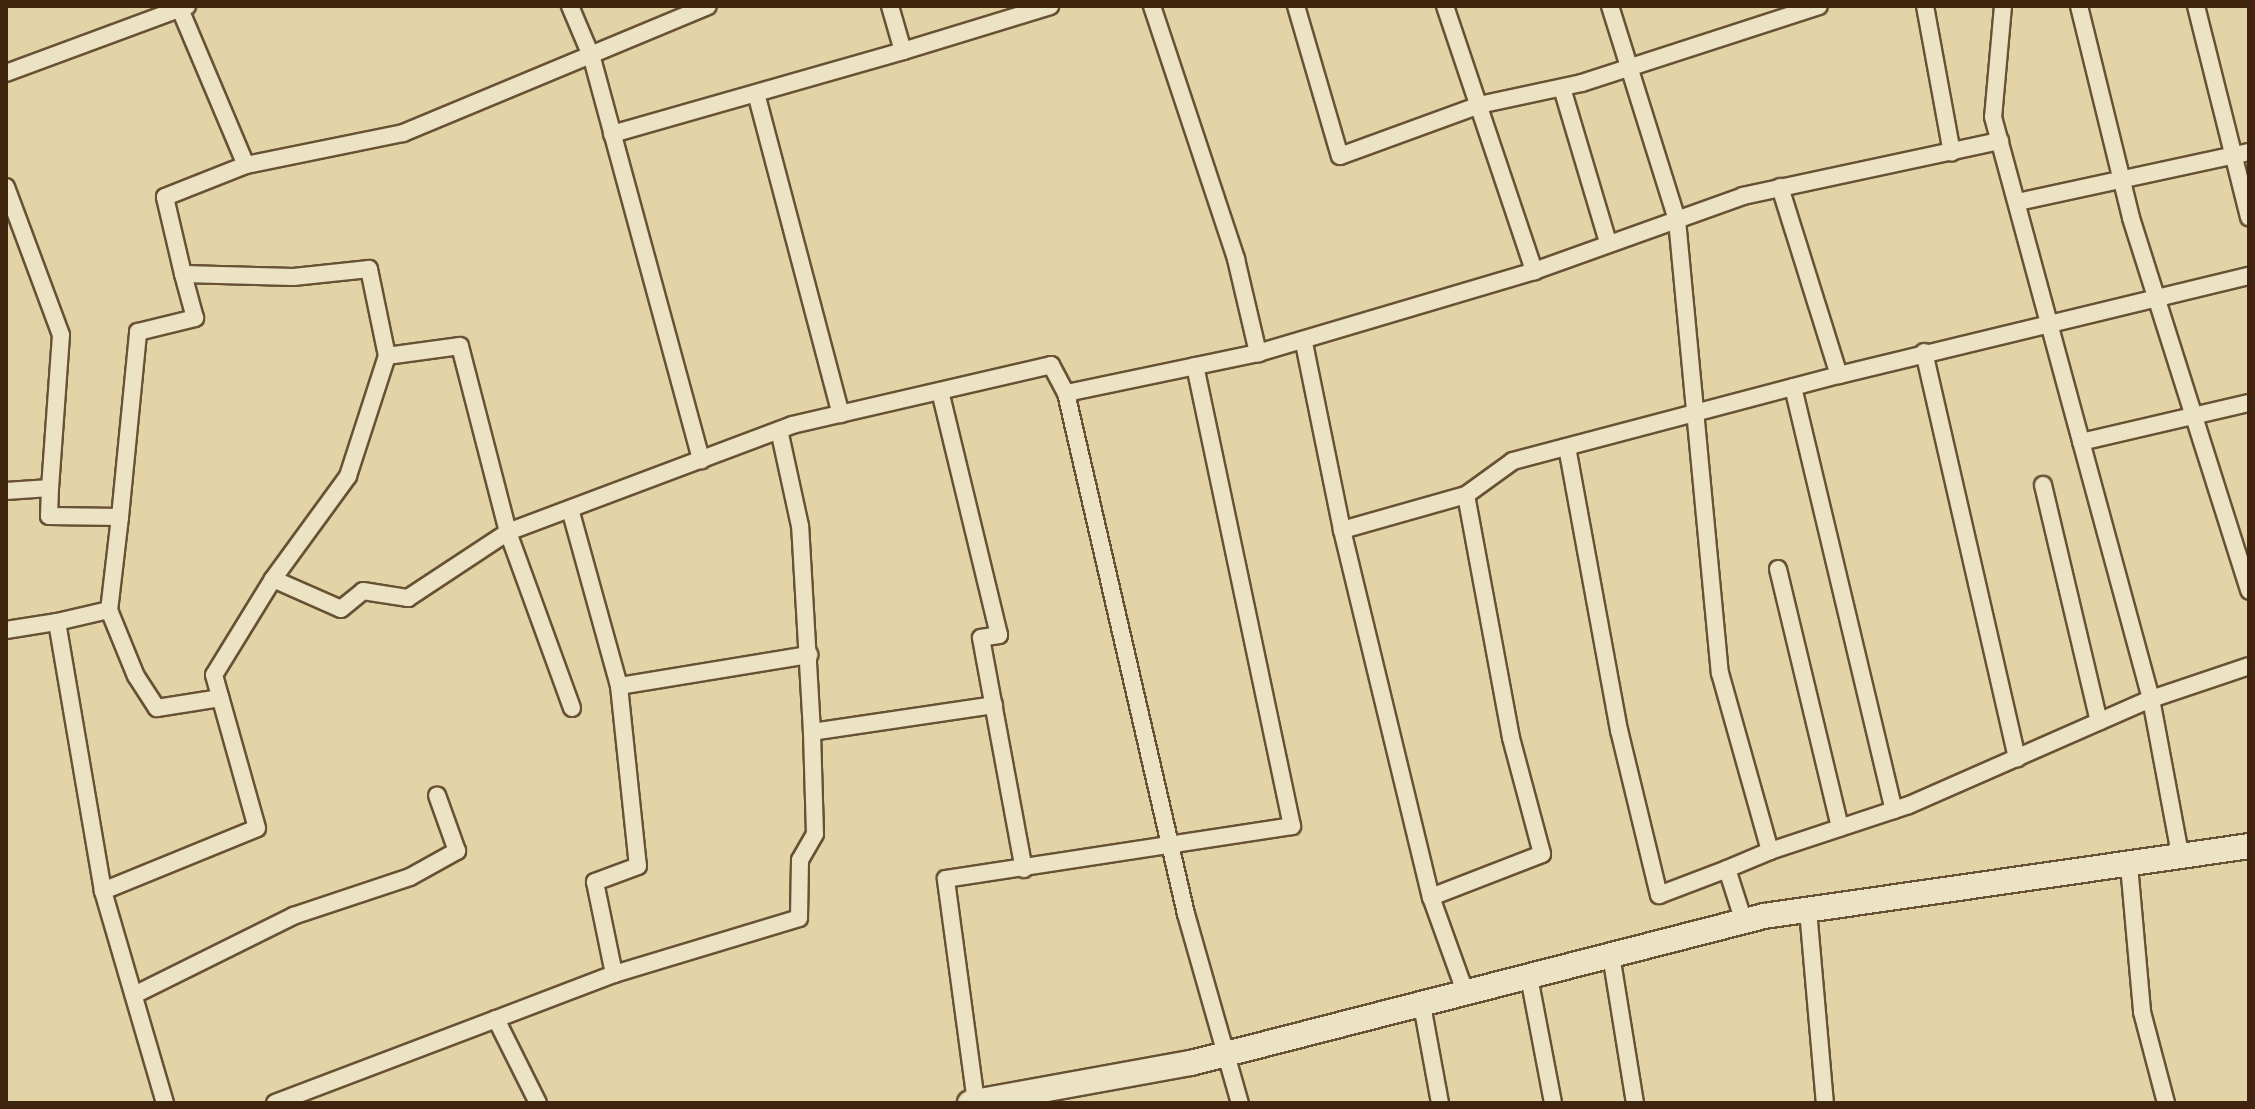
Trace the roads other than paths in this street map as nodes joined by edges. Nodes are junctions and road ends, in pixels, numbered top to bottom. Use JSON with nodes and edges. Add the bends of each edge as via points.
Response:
{"nodes":[{"id":1,"x":570,"y":6,"type":"edge"},
{"id":2,"x":708,"y":6,"type":"edge"},
{"id":3,"x":890,"y":6,"type":"edge"},
{"id":4,"x":1050,"y":6,"type":"edge"},
{"id":5,"x":1152,"y":6,"type":"edge"},
{"id":6,"x":1296,"y":6,"type":"edge"},
{"id":7,"x":1445,"y":6,"type":"edge"},
{"id":8,"x":1610,"y":6,"type":"edge"},
{"id":9,"x":1819,"y":6,"type":"edge"},
{"id":10,"x":1925,"y":6,"type":"edge"},
{"id":11,"x":2003,"y":6,"type":"edge"},
{"id":12,"x":2079,"y":6,"type":"edge"},
{"id":13,"x":2196,"y":6,"type":"edge"},
{"id":14,"x":184,"y":7,"type":"edge"},
{"id":15,"x":1771,"y":14,"type":"edge"},
{"id":16,"x":903,"y":51,"type":"junction"},
{"id":17,"x":592,"y":58,"type":"junction"},
{"id":18,"x":1633,"y":67,"type":"junction"},
{"id":19,"x":6,"y":73,"type":"edge"},
{"id":20,"x":1562,"y":88,"type":"junction"},
{"id":21,"x":757,"y":97,"type":"junction"},
{"id":22,"x":1479,"y":105,"type":"junction"},
{"id":23,"x":612,"y":134,"type":"junction"},
{"id":24,"x":2000,"y":141,"type":"junction"},
{"id":25,"x":1952,"y":153,"type":"junction"},
{"id":26,"x":2241,"y":153,"type":"edge"},
{"id":27,"x":246,"y":165,"type":"junction"},
{"id":28,"x":2121,"y":179,"type":"junction"},
{"id":29,"x":6,"y":187,"type":"edge"},
{"id":30,"x":1780,"y":187,"type":"junction"},
{"id":31,"x":2018,"y":202,"type":"junction"},
{"id":32,"x":2249,"y":217,"type":"edge"},
{"id":33,"x":1677,"y":220,"type":"junction"},
{"id":34,"x":1608,"y":242,"type":"junction"},
{"id":35,"x":1534,"y":271,"type":"junction"},
{"id":36,"x":183,"y":274,"type":"junction"},
{"id":37,"x":2249,"y":276,"type":"edge"},
{"id":38,"x":2154,"y":297,"type":"junction"},
{"id":39,"x":2049,"y":319,"type":"junction"},
{"id":40,"x":1304,"y":343,"type":"junction"},
{"id":41,"x":1924,"y":352,"type":"junction"},
{"id":42,"x":1258,"y":353,"type":"junction"},
{"id":43,"x":387,"y":356,"type":"junction"},
{"id":44,"x":1195,"y":366,"type":"junction"},
{"id":45,"x":1839,"y":375,"type":"junction"},
{"id":46,"x":1793,"y":387,"type":"junction"},
{"id":47,"x":940,"y":391,"type":"junction"},
{"id":48,"x":1066,"y":393,"type":"junction"},
{"id":49,"x":2249,"y":403,"type":"edge"},
{"id":50,"x":841,"y":414,"type":"junction"},
{"id":51,"x":1697,"y":415,"type":"junction"},
{"id":52,"x":2191,"y":416,"type":"junction"},
{"id":53,"x":779,"y":430,"type":"junction"},
{"id":54,"x":2081,"y":442,"type":"junction"},
{"id":55,"x":1567,"y":447,"type":"junction"},
{"id":56,"x":701,"y":460,"type":"junction"},
{"id":57,"x":2043,"y":485,"type":"dead end"},
{"id":58,"x":50,"y":488,"type":"junction"},
{"id":59,"x":6,"y":491,"type":"edge"},
{"id":60,"x":1466,"y":495,"type":"junction"},
{"id":61,"x":570,"y":509,"type":"junction"},
{"id":62,"x":120,"y":517,"type":"junction"},
{"id":63,"x":1342,"y":530,"type":"junction"},
{"id":64,"x":508,"y":532,"type":"junction"},
{"id":65,"x":1778,"y":569,"type":"dead end"},
{"id":66,"x":273,"y":579,"type":"junction"},
{"id":67,"x":2249,"y":591,"type":"edge"},
{"id":68,"x":109,"y":610,"type":"junction"},
{"id":69,"x":57,"y":622,"type":"junction"},
{"id":70,"x":6,"y":630,"type":"edge"},
{"id":71,"x":809,"y":655,"type":"junction"},
{"id":72,"x":2249,"y":666,"type":"edge"},
{"id":73,"x":619,"y":686,"type":"junction"},
{"id":74,"x":220,"y":698,"type":"junction"},
{"id":75,"x":2151,"y":699,"type":"junction"},
{"id":76,"x":994,"y":705,"type":"junction"},
{"id":77,"x":572,"y":708,"type":"dead end"},
{"id":78,"x":2099,"y":721,"type":"junction"},
{"id":79,"x":812,"y":732,"type":"junction"},
{"id":80,"x":2017,"y":758,"type":"junction"},
{"id":81,"x":437,"y":795,"type":"dead end"},
{"id":82,"x":1894,"y":810,"type":"junction"},
{"id":83,"x":1840,"y":828,"type":"junction"},
{"id":84,"x":2249,"y":846,"type":"edge"},
{"id":85,"x":1172,"y":849,"type":"junction"},
{"id":86,"x":1770,"y":851,"type":"junction"},
{"id":87,"x":2180,"y":854,"type":"junction"},
{"id":88,"x":2129,"y":865,"type":"junction"},
{"id":89,"x":1024,"y":869,"type":"junction"},
{"id":90,"x":1727,"y":869,"type":"junction"},
{"id":91,"x":103,"y":891,"type":"junction"},
{"id":92,"x":1431,"y":897,"type":"junction"},
{"id":93,"x":1808,"y":910,"type":"junction"},
{"id":94,"x":1744,"y":922,"type":"junction"},
{"id":95,"x":1611,"y":955,"type":"junction"},
{"id":96,"x":614,"y":974,"type":"junction"},
{"id":97,"x":1529,"y":977,"type":"junction"},
{"id":98,"x":1466,"y":994,"type":"junction"},
{"id":99,"x":134,"y":995,"type":"junction"},
{"id":100,"x":1422,"y":1005,"type":"junction"},
{"id":101,"x":496,"y":1019,"type":"junction"},
{"id":102,"x":1231,"y":1053,"type":"junction"},
{"id":103,"x":976,"y":1102,"type":"edge"},
{"id":104,"x":165,"y":1103,"type":"edge"},
{"id":105,"x":275,"y":1103,"type":"edge"},
{"id":106,"x":538,"y":1103,"type":"edge"},
{"id":107,"x":970,"y":1103,"type":"edge"},
{"id":108,"x":1240,"y":1103,"type":"edge"},
{"id":109,"x":1440,"y":1103,"type":"edge"},
{"id":110,"x":1553,"y":1103,"type":"edge"},
{"id":111,"x":1635,"y":1103,"type":"edge"},
{"id":112,"x":1825,"y":1103,"type":"edge"},
{"id":113,"x":2166,"y":1103,"type":"edge"}],
"edges":[{"from":1,"to":17,"type":"street"},
{"from":2,"to":17,"type":"street"},
{"from":3,"to":16,"type":"street"},
{"from":4,"to":16,"type":"street"},
{"from":5,"to":42,"type":"street","via":[[1236,259]]},
{"from":6,"to":22,"type":"street","via":[[1340,156]]},
{"from":7,"to":22,"type":"street"},
{"from":8,"to":18,"type":"street"},
{"from":9,"to":15,"type":"street"},
{"from":10,"to":25,"type":"street"},
{"from":11,"to":24,"type":"street","via":[[1993,117]]},
{"from":12,"to":28,"type":"street"},
{"from":13,"to":26,"type":"street"},
{"from":14,"to":19,"type":"street"},
{"from":14,"to":27,"type":"street"},
{"from":15,"to":18,"type":"street"},
{"from":16,"to":21,"type":"street"},
{"from":17,"to":23,"type":"street"},
{"from":17,"to":27,"type":"street","via":[[403,133]]},
{"from":18,"to":20,"type":"street"},
{"from":18,"to":33,"type":"street"},
{"from":20,"to":22,"type":"street"},
{"from":20,"to":34,"type":"street"},
{"from":21,"to":23,"type":"street"},
{"from":21,"to":50,"type":"street"},
{"from":22,"to":35,"type":"street"},
{"from":23,"to":56,"type":"street"},
{"from":24,"to":25,"type":"street"},
{"from":24,"to":31,"type":"street"},
{"from":25,"to":30,"type":"street"},
{"from":26,"to":28,"type":"street"},
{"from":26,"to":32,"type":"street"},
{"from":27,"to":36,"type":"street","via":[[165,197]]},
{"from":28,"to":31,"type":"street"},
{"from":28,"to":38,"type":"street"},
{"from":29,"to":58,"type":"street","via":[[61,335]]},
{"from":30,"to":33,"type":"street"},
{"from":30,"to":45,"type":"street"},
{"from":31,"to":39,"type":"street"},
{"from":33,"to":34,"type":"street"},
{"from":33,"to":51,"type":"street"},
{"from":34,"to":35,"type":"street"},
{"from":35,"to":40,"type":"street"},
{"from":36,"to":43,"type":"street","via":[[293,277],[369,269]]},
{"from":36,"to":62,"type":"street","via":[[195,318],[138,332]]},
{"from":37,"to":38,"type":"street"},
{"from":38,"to":39,"type":"street"},
{"from":38,"to":52,"type":"street"},
{"from":39,"to":41,"type":"street"},
{"from":39,"to":54,"type":"street"},
{"from":40,"to":42,"type":"street"},
{"from":40,"to":63,"type":"street"},
{"from":41,"to":45,"type":"street"},
{"from":41,"to":80,"type":"street"},
{"from":42,"to":44,"type":"street"},
{"from":43,"to":64,"type":"street","via":[[460,346]]},
{"from":43,"to":66,"type":"street","via":[[348,476]]},
{"from":44,"to":48,"type":"street"},
{"from":44,"to":85,"type":"street","via":[[1292,826]]},
{"from":45,"to":46,"type":"street"},
{"from":46,"to":51,"type":"street"},
{"from":46,"to":82,"type":"street"},
{"from":47,"to":48,"type":"street","via":[[1051,365]]},
{"from":47,"to":50,"type":"street"},
{"from":47,"to":76,"type":"street","via":[[999,635],[981,638]]},
{"from":48,"to":85,"type":"street"},
{"from":49,"to":52,"type":"street"},
{"from":50,"to":53,"type":"street"},
{"from":51,"to":55,"type":"street"},
{"from":51,"to":86,"type":"street","via":[[1720,673]]},
{"from":52,"to":54,"type":"street"},
{"from":52,"to":67,"type":"street"},
{"from":53,"to":56,"type":"street"},
{"from":53,"to":71,"type":"street","via":[[800,526]]},
{"from":54,"to":75,"type":"street"},
{"from":55,"to":60,"type":"street","via":[[1513,461]]},
{"from":55,"to":90,"type":"street","via":[[1619,730],[1659,895]]},
{"from":56,"to":61,"type":"street"},
{"from":57,"to":78,"type":"street"},
{"from":58,"to":59,"type":"street"},
{"from":58,"to":62,"type":"street","via":[[49,516]]},
{"from":60,"to":63,"type":"street"},
{"from":60,"to":92,"type":"street","via":[[1511,738],[1542,854]]},
{"from":61,"to":64,"type":"street"},
{"from":61,"to":73,"type":"street"},
{"from":62,"to":68,"type":"street"},
{"from":63,"to":92,"type":"street"},
{"from":64,"to":66,"type":"street","via":[[408,598],[363,591],[341,609]]},
{"from":64,"to":77,"type":"street"},
{"from":65,"to":83,"type":"street"},
{"from":66,"to":74,"type":"street","via":[[214,675]]},
{"from":68,"to":69,"type":"street"},
{"from":68,"to":74,"type":"street","via":[[157,708]]},
{"from":69,"to":70,"type":"street"},
{"from":69,"to":91,"type":"street"},
{"from":71,"to":73,"type":"street"},
{"from":71,"to":79,"type":"street"},
{"from":72,"to":75,"type":"street"},
{"from":73,"to":96,"type":"street","via":[[638,866],[595,882]]},
{"from":74,"to":91,"type":"street","via":[[257,828]]},
{"from":75,"to":78,"type":"street"},
{"from":75,"to":87,"type":"street"},
{"from":76,"to":79,"type":"street"},
{"from":76,"to":89,"type":"street"},
{"from":78,"to":80,"type":"street"},
{"from":79,"to":96,"type":"street","via":[[815,834],[800,860],[799,918]]},
{"from":80,"to":82,"type":"street"},
{"from":81,"to":99,"type":"street","via":[[457,851],[410,877],[293,916]]},
{"from":82,"to":83,"type":"street"},
{"from":83,"to":86,"type":"street"},
{"from":84,"to":87,"type":"street"},
{"from":85,"to":89,"type":"street"},
{"from":85,"to":102,"type":"street"},
{"from":86,"to":90,"type":"street"},
{"from":87,"to":88,"type":"street"},
{"from":88,"to":93,"type":"street"},
{"from":88,"to":113,"type":"street","via":[[2142,1012]]},
{"from":89,"to":103,"type":"street","via":[[946,879]]},
{"from":90,"to":94,"type":"street"},
{"from":91,"to":99,"type":"street"},
{"from":92,"to":98,"type":"street"},
{"from":93,"to":94,"type":"street"},
{"from":93,"to":112,"type":"street"},
{"from":94,"to":95,"type":"street"},
{"from":95,"to":97,"type":"street"},
{"from":95,"to":111,"type":"street"},
{"from":96,"to":101,"type":"street"},
{"from":97,"to":98,"type":"street"},
{"from":97,"to":110,"type":"street"},
{"from":98,"to":100,"type":"street"},
{"from":99,"to":104,"type":"street"},
{"from":100,"to":102,"type":"street"},
{"from":100,"to":109,"type":"street"},
{"from":101,"to":105,"type":"street"},
{"from":101,"to":106,"type":"street"},
{"from":102,"to":103,"type":"street"},
{"from":102,"to":108,"type":"street"},
{"from":103,"to":107,"type":"street"}]}
